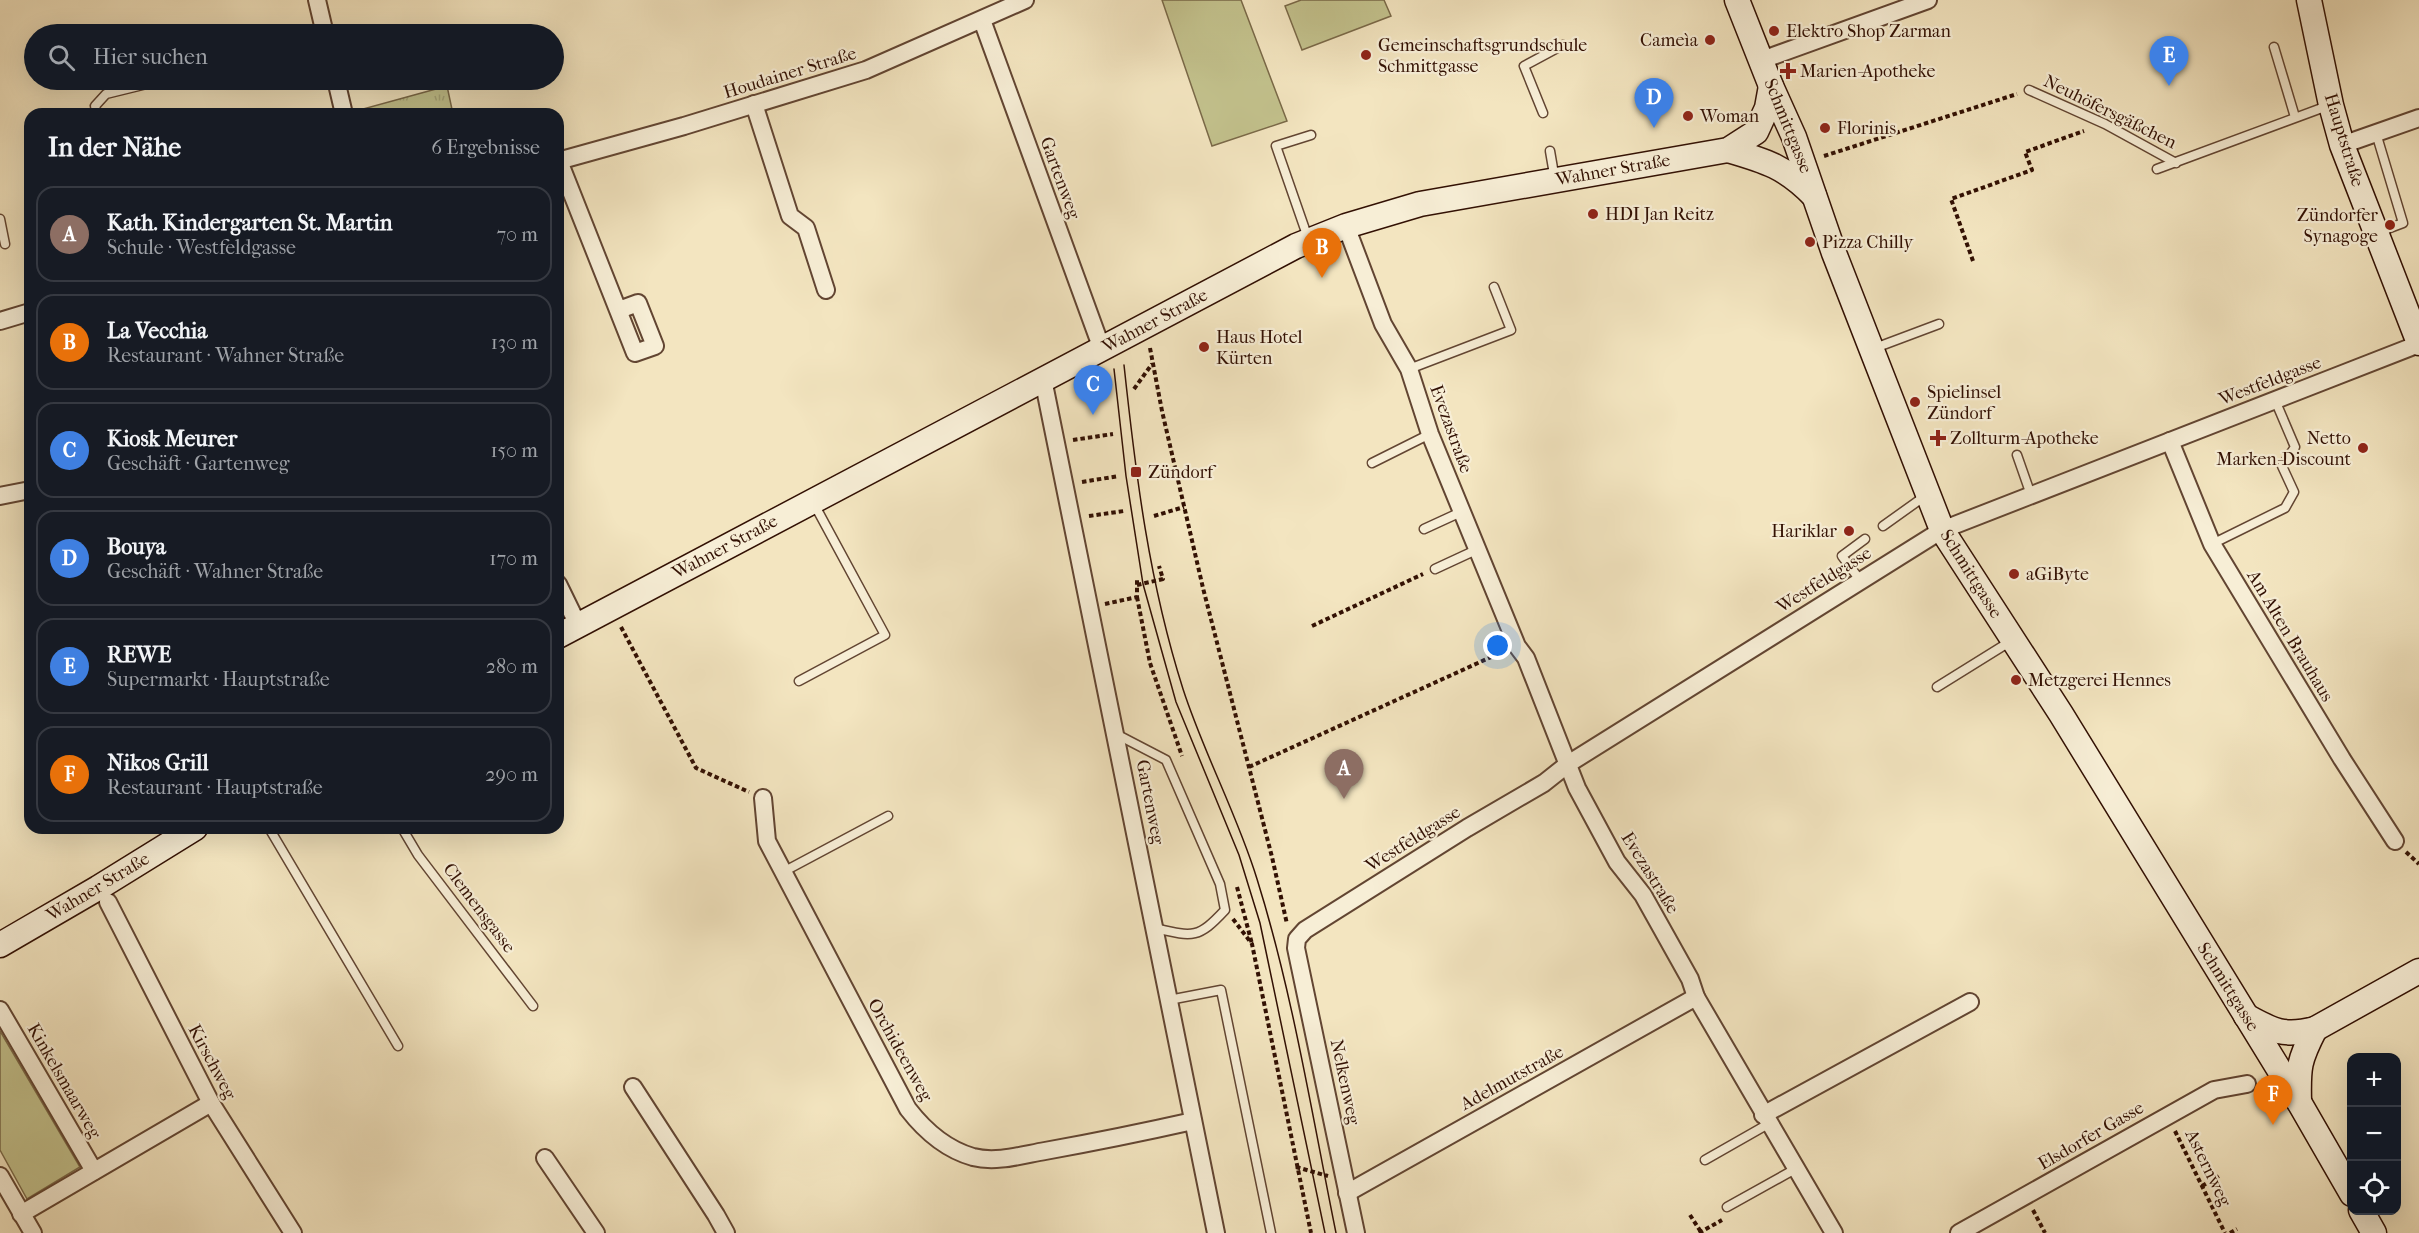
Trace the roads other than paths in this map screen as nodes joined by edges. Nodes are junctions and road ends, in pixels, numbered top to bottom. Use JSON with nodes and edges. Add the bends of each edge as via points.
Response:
{"nodes":[{"id":1,"x":317,"y":0,"type":"edge"},
{"id":2,"x":1025,"y":0,"type":"edge"},
{"id":3,"x":1737,"y":0,"type":"edge"},
{"id":4,"x":1928,"y":0,"type":"edge"},
{"id":5,"x":2309,"y":0,"type":"edge"},
{"id":6,"x":982,"y":20,"type":"junction"},
{"id":7,"x":323,"y":24,"type":"edge"},
{"id":8,"x":1563,"y":45,"type":"dead end"},
{"id":9,"x":2274,"y":47,"type":"dead end"},
{"id":10,"x":1762,"y":60,"type":"junction"},
{"id":11,"x":1771,"y":86,"type":"junction"},
{"id":12,"x":122,"y":90,"type":"edge"},
{"id":13,"x":338,"y":90,"type":"edge"},
{"id":14,"x":2029,"y":90,"type":"road end"},
{"id":15,"x":754,"y":104,"type":"junction"},
{"id":16,"x":2331,"y":105,"type":"junction"},
{"id":17,"x":96,"y":108,"type":"edge"},
{"id":18,"x":343,"y":108,"type":"edge"},
{"id":19,"x":1543,"y":112,"type":"dead end"},
{"id":20,"x":2295,"y":117,"type":"junction"},
{"id":21,"x":2419,"y":118,"type":"edge"},
{"id":22,"x":2376,"y":133,"type":"junction"},
{"id":23,"x":1311,"y":135,"type":"dead end"},
{"id":24,"x":2342,"y":145,"type":"junction"},
{"id":25,"x":1728,"y":150,"type":"junction"},
{"id":26,"x":1550,"y":151,"type":"dead end"},
{"id":27,"x":564,"y":159,"type":"edge"},
{"id":28,"x":2176,"y":163,"type":"junction"},
{"id":29,"x":2157,"y":169,"type":"dead end"},
{"id":30,"x":564,"y":176,"type":"edge"},
{"id":31,"x":1555,"y":180,"type":"junction"},
{"id":32,"x":1816,"y":198,"type":"junction"},
{"id":33,"x":0,"y":219,"type":"edge"},
{"id":34,"x":1346,"y":226,"type":"junction"},
{"id":35,"x":2376,"y":233,"type":"junction"},
{"id":36,"x":1310,"y":241,"type":"junction"},
{"id":37,"x":5,"y":244,"type":"dead end"},
{"id":38,"x":1494,"y":287,"type":"dead end"},
{"id":39,"x":826,"y":290,"type":"dead end"},
{"id":40,"x":619,"y":310,"type":"dead end"},
{"id":41,"x":24,"y":314,"type":"edge"},
{"id":42,"x":0,"y":321,"type":"edge"},
{"id":43,"x":1938,"y":324,"type":"dead end"},
{"id":44,"x":2418,"y":338,"type":"edge"},
{"id":45,"x":1102,"y":349,"type":"junction"},
{"id":46,"x":1871,"y":350,"type":"junction"},
{"id":47,"x":1409,"y":369,"type":"junction"},
{"id":48,"x":1044,"y":380,"type":"junction"},
{"id":49,"x":2275,"y":400,"type":"junction"},
{"id":50,"x":1430,"y":434,"type":"junction"},
{"id":51,"x":2170,"y":441,"type":"junction"},
{"id":52,"x":2017,"y":455,"type":"dead end"},
{"id":53,"x":1372,"y":463,"type":"dead end"},
{"id":54,"x":24,"y":491,"type":"edge"},
{"id":55,"x":1928,"y":494,"type":"junction"},
{"id":56,"x":2031,"y":495,"type":"junction"},
{"id":57,"x":0,"y":496,"type":"edge"},
{"id":58,"x":813,"y":501,"type":"junction"},
{"id":59,"x":1461,"y":512,"type":"junction"},
{"id":60,"x":1883,"y":526,"type":"dead end"},
{"id":61,"x":1424,"y":529,"type":"dead end"},
{"id":62,"x":1942,"y":530,"type":"junction"},
{"id":63,"x":1865,"y":539,"type":"dead end"},
{"id":64,"x":2212,"y":544,"type":"junction"},
{"id":65,"x":1476,"y":550,"type":"junction"},
{"id":66,"x":1435,"y":569,"type":"road end"},
{"id":67,"x":1860,"y":580,"type":"junction"},
{"id":68,"x":564,"y":612,"type":"edge"},
{"id":69,"x":568,"y":630,"type":"edge"},
{"id":70,"x":2013,"y":640,"type":"junction"},
{"id":71,"x":799,"y":681,"type":"dead end"},
{"id":72,"x":1937,"y":687,"type":"dead end"},
{"id":73,"x":1116,"y":734,"type":"junction"},
{"id":74,"x":1568,"y":764,"type":"junction"},
{"id":75,"x":763,"y":798,"type":"road end"},
{"id":76,"x":888,"y":816,"type":"dead end"},
{"id":77,"x":185,"y":834,"type":"edge"},
{"id":78,"x":273,"y":834,"type":"edge"},
{"id":79,"x":406,"y":834,"type":"edge"},
{"id":80,"x":2395,"y":841,"type":"dead end"},
{"id":81,"x":783,"y":872,"type":"junction"},
{"id":82,"x":108,"y":902,"type":"dead end"},
{"id":83,"x":1155,"y":928,"type":"junction"},
{"id":84,"x":1297,"y":939,"type":"joint"},
{"id":85,"x":0,"y":945,"type":"edge"},
{"id":86,"x":2419,"y":971,"type":"edge"},
{"id":87,"x":1696,"y":997,"type":"junction"},
{"id":88,"x":1169,"y":1000,"type":"junction"},
{"id":89,"x":1970,"y":1002,"type":"dead end"},
{"id":90,"x":533,"y":1006,"type":"dead end"},
{"id":91,"x":0,"y":1010,"type":"edge"},
{"id":92,"x":2246,"y":1015,"type":"junction"},
{"id":93,"x":2315,"y":1029,"type":"junction"},
{"id":94,"x":398,"y":1046,"type":"dead end"},
{"id":95,"x":2247,"y":1083,"type":"dead end"},
{"id":96,"x":633,"y":1087,"type":"dead end"},
{"id":97,"x":2299,"y":1102,"type":"junction"},
{"id":98,"x":211,"y":1103,"type":"junction"},
{"id":99,"x":1767,"y":1119,"type":"junction"},
{"id":100,"x":1193,"y":1121,"type":"junction"},
{"id":101,"x":545,"y":1158,"type":"dead end"},
{"id":102,"x":1705,"y":1160,"type":"dead end"},
{"id":103,"x":1797,"y":1168,"type":"junction"},
{"id":104,"x":94,"y":1171,"type":"junction"},
{"id":105,"x":0,"y":1176,"type":"edge"},
{"id":106,"x":2347,"y":1185,"type":"edge"},
{"id":107,"x":1347,"y":1186,"type":"junction"},
{"id":108,"x":1727,"y":1207,"type":"road end"},
{"id":109,"x":21,"y":1214,"type":"junction"},
{"id":110,"x":2364,"y":1215,"type":"edge"},
{"id":111,"x":33,"y":1233,"type":"edge"},
{"id":112,"x":293,"y":1233,"type":"edge"},
{"id":113,"x":596,"y":1233,"type":"edge"},
{"id":114,"x":726,"y":1233,"type":"edge"},
{"id":115,"x":1216,"y":1233,"type":"edge"},
{"id":116,"x":1271,"y":1233,"type":"edge"},
{"id":117,"x":1356,"y":1233,"type":"edge"},
{"id":118,"x":1834,"y":1233,"type":"edge"},
{"id":119,"x":1959,"y":1233,"type":"edge"},
{"id":120,"x":2374,"y":1233,"type":"edge"}],
"edges":[{"from":1,"to":7,"type":"street"},
{"from":2,"to":6,"type":"street","name":"Houdainer Straße"},
{"from":3,"to":10,"type":"main road","name":"Schmittgasse"},
{"from":4,"to":10,"type":"street"},
{"from":5,"to":16,"type":"main road","name":"Hauptstraße"},
{"from":6,"to":15,"type":"street","name":"Houdainer Straße","via":[[866,70]]},
{"from":6,"to":45,"type":"street","name":"Gartenweg"},
{"from":8,"to":19,"type":"lane","via":[[1524,66]]},
{"from":9,"to":20,"type":"lane"},
{"from":10,"to":11,"type":"main road","name":"Schmittgasse"},
{"from":11,"to":25,"type":"main road","name":"Wahner Straße","via":[[1767,108],[1756,132]]},
{"from":11,"to":32,"type":"main road","name":"Schmittgasse"},
{"from":12,"to":17,"type":"lane","via":[[106,94]]},
{"from":13,"to":18,"type":"street"},
{"from":14,"to":28,"type":"lane","name":"Neuhöfersgäßchen","via":[[2105,124]]},
{"from":15,"to":27,"type":"street","name":"Houdainer Straße"},
{"from":15,"to":39,"type":"street","via":[[790,216],[806,228]]},
{"from":16,"to":20,"type":"lane","name":"Neuhöfersgäßchen"},
{"from":16,"to":24,"type":"main road","name":"Hauptstraße"},
{"from":20,"to":28,"type":"lane","name":"Neuhöfersgäßchen"},
{"from":21,"to":22,"type":"street"},
{"from":22,"to":24,"type":"street"},
{"from":22,"to":35,"type":"lane","via":[[2403,223]]},
{"from":23,"to":36,"type":"lane","via":[[1276,146]]},
{"from":24,"to":35,"type":"main road","name":"Hauptstraße"},
{"from":25,"to":31,"type":"main road","name":"Wahner Straße"},
{"from":25,"to":32,"type":"main road","name":"Wahner Straße","via":[[1766,161],[1798,179]]},
{"from":26,"to":31,"type":"lane"},
{"from":28,"to":29,"type":"lane"},
{"from":30,"to":40,"type":"street"},
{"from":31,"to":34,"type":"main road","name":"Wahner Straße","via":[[1420,204]]},
{"from":32,"to":46,"type":"main road","name":"Schmittgasse"},
{"from":33,"to":37,"type":"lane"},
{"from":34,"to":36,"type":"main road","name":"Wahner Straße"},
{"from":34,"to":47,"type":"street","name":"Evezastraße","via":[[1383,324]]},
{"from":35,"to":44,"type":"main road","name":"Hauptstraße"},
{"from":36,"to":45,"type":"main road","name":"Wahner Straße"},
{"from":38,"to":47,"type":"lane","via":[[1511,330]]},
{"from":41,"to":42,"type":"street"},
{"from":43,"to":46,"type":"lane"},
{"from":44,"to":49,"type":"street","name":"Westfeldgasse"},
{"from":45,"to":48,"type":"main road","name":"Wahner Straße"},
{"from":46,"to":55,"type":"main road","name":"Schmittgasse"},
{"from":47,"to":50,"type":"street","name":"Evezastraße"},
{"from":48,"to":58,"type":"main road","name":"Wahner Straße"},
{"from":48,"to":73,"type":"street","name":"Gartenweg"},
{"from":49,"to":51,"type":"street","name":"Westfeldgasse"},
{"from":49,"to":64,"type":"lane","via":[[2295,447],[2282,466],[2295,492],[2285,508]]},
{"from":50,"to":53,"type":"lane"},
{"from":50,"to":59,"type":"street","name":"Evezastraße"},
{"from":51,"to":56,"type":"street","name":"Westfeldgasse"},
{"from":51,"to":64,"type":"street","name":"Am Alten Brauhaus"},
{"from":52,"to":56,"type":"lane"},
{"from":54,"to":57,"type":"street"},
{"from":55,"to":60,"type":"lane"},
{"from":55,"to":62,"type":"main road","name":"Schmittgasse"},
{"from":56,"to":62,"type":"street","name":"Westfeldgasse"},
{"from":58,"to":69,"type":"main road","name":"Wahner Straße"},
{"from":58,"to":71,"type":"lane","via":[[885,635]]},
{"from":59,"to":61,"type":"lane"},
{"from":59,"to":65,"type":"street","name":"Evezastraße"},
{"from":62,"to":67,"type":"street","name":"Westfeldgasse"},
{"from":62,"to":70,"type":"main road","name":"Schmittgasse"},
{"from":63,"to":67,"type":"lane","via":[[1842,556]]},
{"from":64,"to":80,"type":"street","name":"Am Alten Brauhaus"},
{"from":65,"to":66,"type":"lane"},
{"from":65,"to":74,"type":"street","name":"Evezastraße","via":[[1517,646],[1526,658]]},
{"from":67,"to":74,"type":"street","name":"Westfeldgasse"},
{"from":68,"to":69,"type":"street"},
{"from":70,"to":72,"type":"lane"},
{"from":70,"to":92,"type":"main road","name":"Schmittgasse"},
{"from":73,"to":83,"type":"street","name":"Gartenweg"},
{"from":73,"to":83,"type":"lane","via":[[1166,760],[1220,884],[1225,910],[1206,931],[1183,935]]},
{"from":74,"to":84,"type":"street","name":"Westfeldgasse","via":[[1544,783],[1305,930]]},
{"from":74,"to":87,"type":"street","name":"Evezastraße","via":[[1617,861],[1643,895]]},
{"from":75,"to":81,"type":"street","name":"Orchideenweg","via":[[767,841]]},
{"from":76,"to":81,"type":"lane"},
{"from":77,"to":85,"type":"main road","name":"Wahner Straße"},
{"from":78,"to":94,"type":"lane"},
{"from":79,"to":90,"type":"lane","name":"Clemensgasse"},
{"from":81,"to":100,"type":"street","name":"Orchideenweg","via":[[908,1109],[925,1130],[947,1146],[973,1157],[1002,1158]]},
{"from":82,"to":98,"type":"street","name":"Kirschweg"},
{"from":83,"to":88,"type":"street","name":"Gartenweg"},
{"from":84,"to":107,"type":"street","name":"Nelkenweg"},
{"from":86,"to":93,"type":"main road"},
{"from":87,"to":99,"type":"street","name":"Evezastraße"},
{"from":87,"to":107,"type":"street","name":"Adelmutstraße"},
{"from":88,"to":100,"type":"street","name":"Gartenweg"},
{"from":88,"to":116,"type":"lane","via":[[1221,990]]},
{"from":89,"to":99,"type":"street"},
{"from":91,"to":104,"type":"street","name":"Kinkelsmaarweg"},
{"from":92,"to":93,"type":"main road","via":[[2284,1034]]},
{"from":92,"to":97,"type":"main road","name":"Schmittgasse"},
{"from":93,"to":97,"type":"main road","via":[[2302,1055]]},
{"from":95,"to":119,"type":"street","name":"Elsdorfer Gasse","via":[[2214,1090]]},
{"from":96,"to":114,"type":"street"},
{"from":97,"to":106,"type":"main road"},
{"from":98,"to":104,"type":"street"},
{"from":98,"to":112,"type":"street","name":"Kirschweg"},
{"from":99,"to":102,"type":"lane"},
{"from":99,"to":103,"type":"street","name":"Evezastraße"},
{"from":100,"to":115,"type":"street","name":"Gartenweg"},
{"from":101,"to":113,"type":"street"},
{"from":103,"to":108,"type":"lane"},
{"from":103,"to":118,"type":"street","name":"Evezastraße"},
{"from":104,"to":109,"type":"street"},
{"from":105,"to":109,"type":"street"},
{"from":107,"to":117,"type":"street","name":"Nelkenweg"},
{"from":109,"to":111,"type":"street"},
{"from":110,"to":120,"type":"main road"}]}
